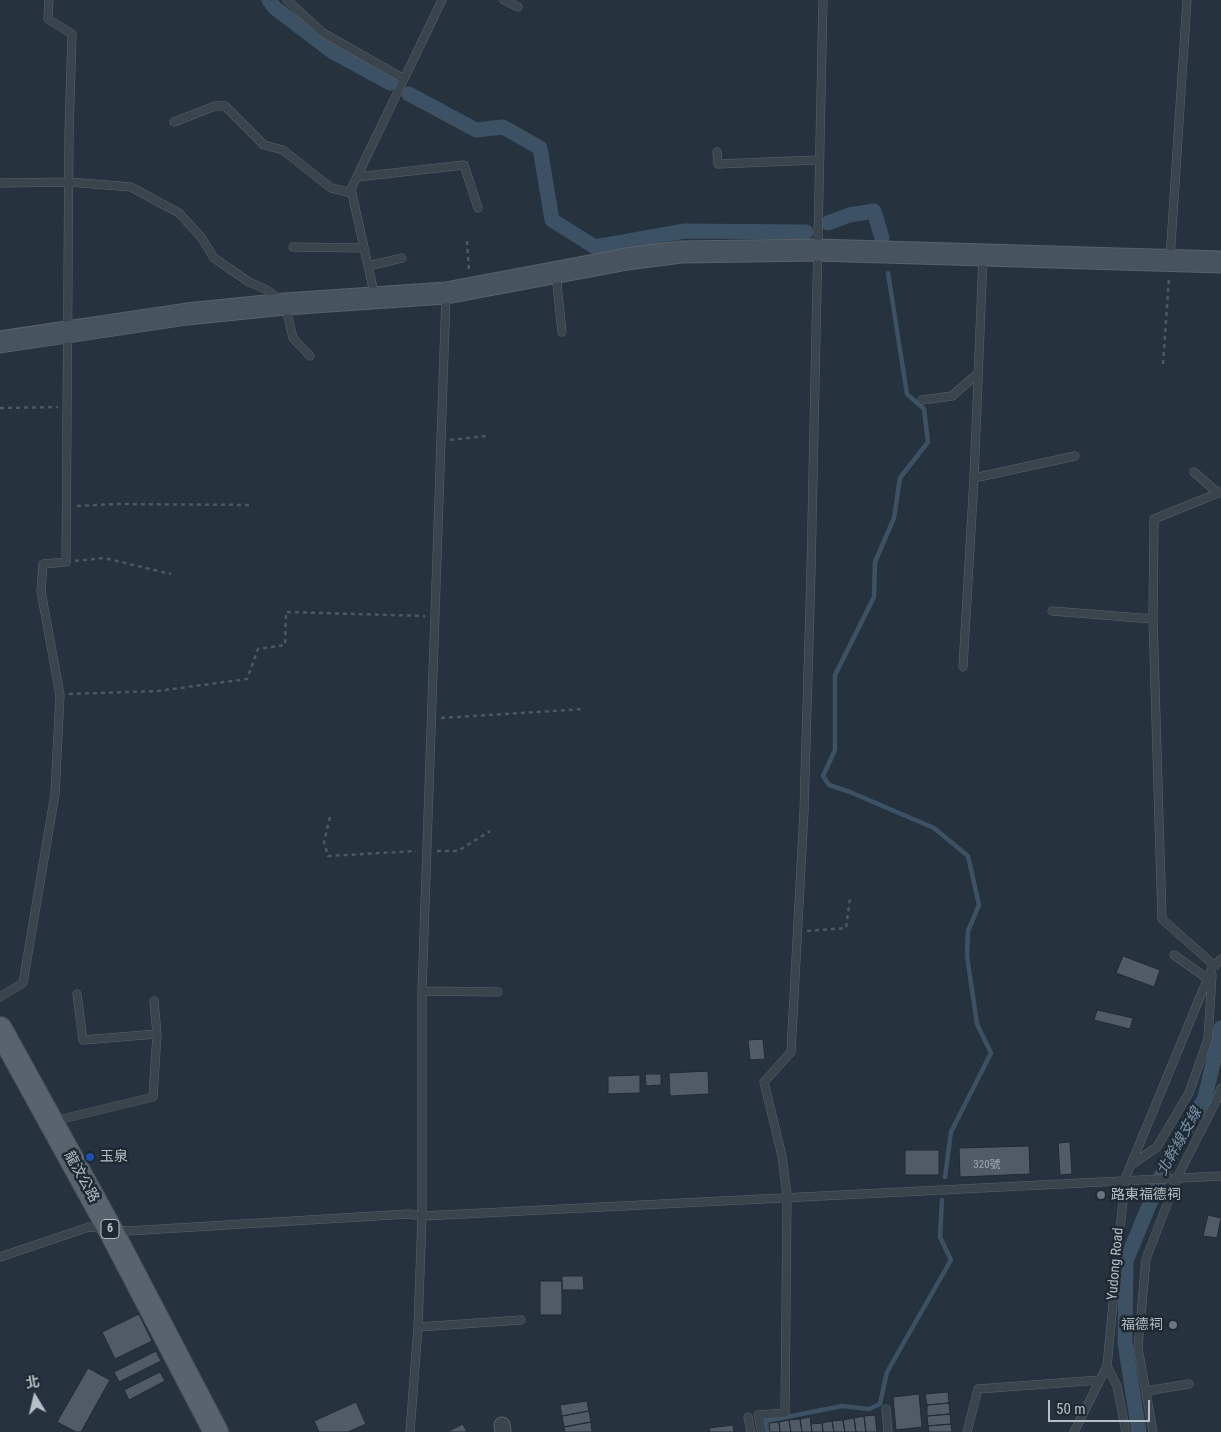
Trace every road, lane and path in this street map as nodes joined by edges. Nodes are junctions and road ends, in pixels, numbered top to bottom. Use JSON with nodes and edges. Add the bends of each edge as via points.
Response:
{"nodes":[{"id":1,"x":49,"y":0,"type":"edge"},
{"id":2,"x":287,"y":0,"type":"edge"},
{"id":3,"x":442,"y":0,"type":"edge"},
{"id":4,"x":504,"y":0,"type":"edge"},
{"id":5,"x":823,"y":0,"type":"edge"},
{"id":6,"x":1187,"y":0,"type":"edge"},
{"id":7,"x":518,"y":7,"type":"dead end"},
{"id":8,"x":404,"y":79,"type":"junction"},
{"id":9,"x":174,"y":122,"type":"dead end"},
{"id":10,"x":717,"y":152,"type":"dead end"},
{"id":11,"x":818,"y":160,"type":"junction"},
{"id":12,"x":357,"y":177,"type":"junction"},
{"id":13,"x":0,"y":182,"type":"edge"},
{"id":14,"x":69,"y":182,"type":"junction"},
{"id":15,"x":352,"y":193,"type":"junction"},
{"id":16,"x":478,"y":208,"type":"dead end"},
{"id":17,"x":467,"y":241,"type":"dead end"},
{"id":18,"x":293,"y":247,"type":"dead end"},
{"id":19,"x":364,"y":248,"type":"junction"},
{"id":20,"x":816,"y":250,"type":"junction"},
{"id":21,"x":983,"y":254,"type":"junction"},
{"id":22,"x":402,"y":258,"type":"dead end"},
{"id":23,"x":1170,"y":259,"type":"junction"},
{"id":24,"x":1221,"y":262,"type":"edge"},
{"id":25,"x":368,"y":266,"type":"junction"},
{"id":26,"x":556,"y":272,"type":"junction"},
{"id":27,"x":471,"y":289,"type":"junction"},
{"id":28,"x":446,"y":293,"type":"junction"},
{"id":29,"x":375,"y":299,"type":"junction"},
{"id":30,"x":285,"y":304,"type":"junction"},
{"id":31,"x":562,"y":332,"type":"dead end"},
{"id":32,"x":68,"y":333,"type":"junction"},
{"id":33,"x":0,"y":342,"type":"edge"},
{"id":34,"x":310,"y":356,"type":"dead end"},
{"id":35,"x":1163,"y":364,"type":"dead end"},
{"id":36,"x":976,"y":375,"type":"junction"},
{"id":37,"x":922,"y":400,"type":"dead end"},
{"id":38,"x":68,"y":407,"type":"junction"},
{"id":39,"x":0,"y":408,"type":"edge"},
{"id":40,"x":486,"y":436,"type":"dead end"},
{"id":41,"x":441,"y":442,"type":"junction"},
{"id":42,"x":1076,"y":456,"type":"dead end"},
{"id":43,"x":1194,"y":472,"type":"dead end"},
{"id":44,"x":974,"y":478,"type":"junction"},
{"id":45,"x":1220,"y":492,"type":"edge"},
{"id":46,"x":250,"y":505,"type":"dead end"},
{"id":47,"x":66,"y":507,"type":"junction"},
{"id":48,"x":66,"y":562,"type":"junction"},
{"id":49,"x":171,"y":574,"type":"dead end"},
{"id":50,"x":1052,"y":611,"type":"dead end"},
{"id":51,"x":435,"y":616,"type":"junction"},
{"id":52,"x":1154,"y":619,"type":"junction"},
{"id":53,"x":963,"y":668,"type":"dead end"},
{"id":54,"x":60,"y":695,"type":"junction"},
{"id":55,"x":584,"y":709,"type":"dead end"},
{"id":56,"x":432,"y":718,"type":"junction"},
{"id":57,"x":330,"y":817,"type":"dead end"},
{"id":58,"x":490,"y":831,"type":"dead end"},
{"id":59,"x":427,"y":850,"type":"junction"},
{"id":60,"x":850,"y":898,"type":"dead end"},
{"id":61,"x":797,"y":932,"type":"junction"},
{"id":62,"x":1174,"y":955,"type":"dead end"},
{"id":63,"x":1221,"y":960,"type":"edge"},
{"id":64,"x":1214,"y":967,"type":"junction"},
{"id":65,"x":1208,"y":979,"type":"junction"},
{"id":66,"x":422,"y":991,"type":"junction"},
{"id":67,"x":498,"y":992,"type":"dead end"},
{"id":68,"x":77,"y":994,"type":"dead end"},
{"id":69,"x":0,"y":997,"type":"edge"},
{"id":70,"x":154,"y":1001,"type":"dead end"},
{"id":71,"x":0,"y":1029,"type":"edge"},
{"id":72,"x":157,"y":1034,"type":"junction"},
{"id":73,"x":1221,"y":1088,"type":"edge"},
{"id":74,"x":51,"y":1122,"type":"junction"},
{"id":75,"x":1131,"y":1165,"type":"junction"},
{"id":76,"x":1221,"y":1176,"type":"edge"},
{"id":77,"x":1177,"y":1178,"type":"junction"},
{"id":78,"x":1125,"y":1179,"type":"junction"},
{"id":79,"x":787,"y":1196,"type":"junction"},
{"id":80,"x":422,"y":1216,"type":"junction"},
{"id":81,"x":111,"y":1231,"type":"junction"},
{"id":82,"x":0,"y":1257,"type":"edge"},
{"id":83,"x":521,"y":1320,"type":"dead end"},
{"id":84,"x":418,"y":1327,"type":"junction"},
{"id":85,"x":1107,"y":1366,"type":"junction"},
{"id":86,"x":1100,"y":1380,"type":"junction"},
{"id":87,"x":1189,"y":1384,"type":"dead end"},
{"id":88,"x":1146,"y":1391,"type":"junction"},
{"id":89,"x":886,"y":1409,"type":"dead end"},
{"id":90,"x":748,"y":1416,"type":"dead end"},
{"id":91,"x":216,"y":1432,"type":"edge"},
{"id":92,"x":410,"y":1432,"type":"edge"},
{"id":93,"x":750,"y":1432,"type":"edge"},
{"id":94,"x":762,"y":1432,"type":"edge"},
{"id":95,"x":888,"y":1432,"type":"edge"},
{"id":96,"x":967,"y":1432,"type":"edge"},
{"id":97,"x":1074,"y":1432,"type":"edge"},
{"id":98,"x":1126,"y":1432,"type":"edge"},
{"id":99,"x":1153,"y":1432,"type":"edge"}],
"edges":[{"from":1,"to":14,"type":"lane","via":[[48,19],[72,34]]},
{"from":2,"to":8,"type":"lane","via":[[323,33]]},
{"from":3,"to":8,"type":"lane"},
{"from":4,"to":7,"type":"lane"},
{"from":5,"to":11,"type":"lane"},
{"from":6,"to":23,"type":"lane"},
{"from":8,"to":12,"type":"lane"},
{"from":9,"to":15,"type":"lane","via":[[215,106],[226,106],[264,145],[283,150],[331,188]]},
{"from":10,"to":11,"type":"lane","via":[[718,164]]},
{"from":11,"to":20,"type":"lane"},
{"from":12,"to":15,"type":"lane"},
{"from":12,"to":16,"type":"lane","via":[[464,165]]},
{"from":13,"to":14,"type":"lane"},
{"from":14,"to":30,"type":"lane","via":[[132,187],[179,213],[201,237],[214,258]]},
{"from":14,"to":32,"type":"lane"},
{"from":15,"to":19,"type":"lane"},
{"from":17,"to":27,"type":"path"},
{"from":18,"to":19,"type":"lane"},
{"from":19,"to":25,"type":"lane"},
{"from":20,"to":21,"type":"main road"},
{"from":20,"to":26,"type":"main road","via":[[681,252]]},
{"from":20,"to":61,"type":"lane","via":[[811,581]]},
{"from":21,"to":23,"type":"main road"},
{"from":21,"to":36,"type":"lane"},
{"from":22,"to":25,"type":"lane"},
{"from":23,"to":24,"type":"main road"},
{"from":23,"to":35,"type":"path"},
{"from":25,"to":29,"type":"lane"},
{"from":26,"to":27,"type":"main road"},
{"from":26,"to":31,"type":"lane"},
{"from":27,"to":28,"type":"main road"},
{"from":28,"to":29,"type":"main road"},
{"from":28,"to":41,"type":"lane"},
{"from":29,"to":30,"type":"main road"},
{"from":30,"to":32,"type":"main road","via":[[187,314]]},
{"from":30,"to":34,"type":"lane","via":[[293,338]]},
{"from":32,"to":33,"type":"main road"},
{"from":32,"to":38,"type":"lane"},
{"from":36,"to":37,"type":"lane","via":[[952,396]]},
{"from":36,"to":44,"type":"lane"},
{"from":38,"to":39,"type":"path"},
{"from":38,"to":47,"type":"lane"},
{"from":40,"to":41,"type":"path"},
{"from":41,"to":51,"type":"lane"},
{"from":42,"to":44,"type":"lane"},
{"from":43,"to":45,"type":"lane"},
{"from":44,"to":53,"type":"lane"},
{"from":45,"to":52,"type":"lane","via":[[1154,519]]},
{"from":46,"to":47,"type":"path"},
{"from":47,"to":48,"type":"lane"},
{"from":48,"to":49,"type":"path","via":[[104,558]]},
{"from":48,"to":54,"type":"lane","via":[[43,564],[41,591]]},
{"from":50,"to":52,"type":"lane"},
{"from":51,"to":54,"type":"path","via":[[286,612],[285,646],[258,648],[247,679],[158,691]]},
{"from":51,"to":56,"type":"lane"},
{"from":52,"to":64,"type":"lane","via":[[1162,919]]},
{"from":54,"to":69,"type":"lane","via":[[55,794],[23,983]]},
{"from":55,"to":56,"type":"path"},
{"from":56,"to":59,"type":"lane"},
{"from":57,"to":59,"type":"path","via":[[324,842],[328,856]]},
{"from":58,"to":59,"type":"path","via":[[458,851]]},
{"from":59,"to":66,"type":"lane"},
{"from":60,"to":61,"type":"path","via":[[846,928]]},
{"from":61,"to":79,"type":"lane","via":[[791,1052],[764,1082],[782,1156]]},
{"from":62,"to":65,"type":"lane"},
{"from":63,"to":64,"type":"lane"},
{"from":64,"to":65,"type":"lane","name":"Yudong Road"},
{"from":64,"to":75,"type":"lane","via":[[1208,1039],[1189,1093],[1157,1147]]},
{"from":65,"to":75,"type":"lane","name":"Yudong Road"},
{"from":66,"to":67,"type":"lane"},
{"from":66,"to":80,"type":"lane"},
{"from":68,"to":72,"type":"lane","via":[[83,1040]]},
{"from":70,"to":72,"type":"lane"},
{"from":71,"to":74,"type":"main road","name":"龍汶公路","number":"6"},
{"from":72,"to":74,"type":"lane","via":[[153,1097]]},
{"from":73,"to":77,"type":"lane"},
{"from":74,"to":81,"type":"main road","name":"龍汶公路","number":"6"},
{"from":75,"to":78,"type":"lane","name":"Yudong Road"},
{"from":76,"to":77,"type":"lane"},
{"from":77,"to":78,"type":"lane"},
{"from":77,"to":88,"type":"lane","via":[[1146,1259],[1138,1348]]},
{"from":78,"to":79,"type":"lane"},
{"from":78,"to":85,"type":"lane","name":"Yudong Road"},
{"from":79,"to":80,"type":"lane"},
{"from":79,"to":94,"type":"lane","via":[[785,1413],[758,1415]]},
{"from":80,"to":81,"type":"lane","via":[[408,1214]]},
{"from":80,"to":84,"type":"lane"},
{"from":81,"to":82,"type":"lane","via":[[89,1228]]},
{"from":81,"to":91,"type":"main road","name":"龍汶公路","number":"6"},
{"from":83,"to":84,"type":"lane"},
{"from":84,"to":92,"type":"lane"},
{"from":85,"to":86,"type":"lane","name":"Yudong Road"},
{"from":85,"to":98,"type":"lane","via":[[1117,1386]]},
{"from":86,"to":96,"type":"lane","via":[[978,1389]]},
{"from":86,"to":97,"type":"lane","name":"Yudong Road"},
{"from":87,"to":88,"type":"lane"},
{"from":88,"to":99,"type":"lane"},
{"from":89,"to":95,"type":"lane"},
{"from":90,"to":93,"type":"lane"}]}
